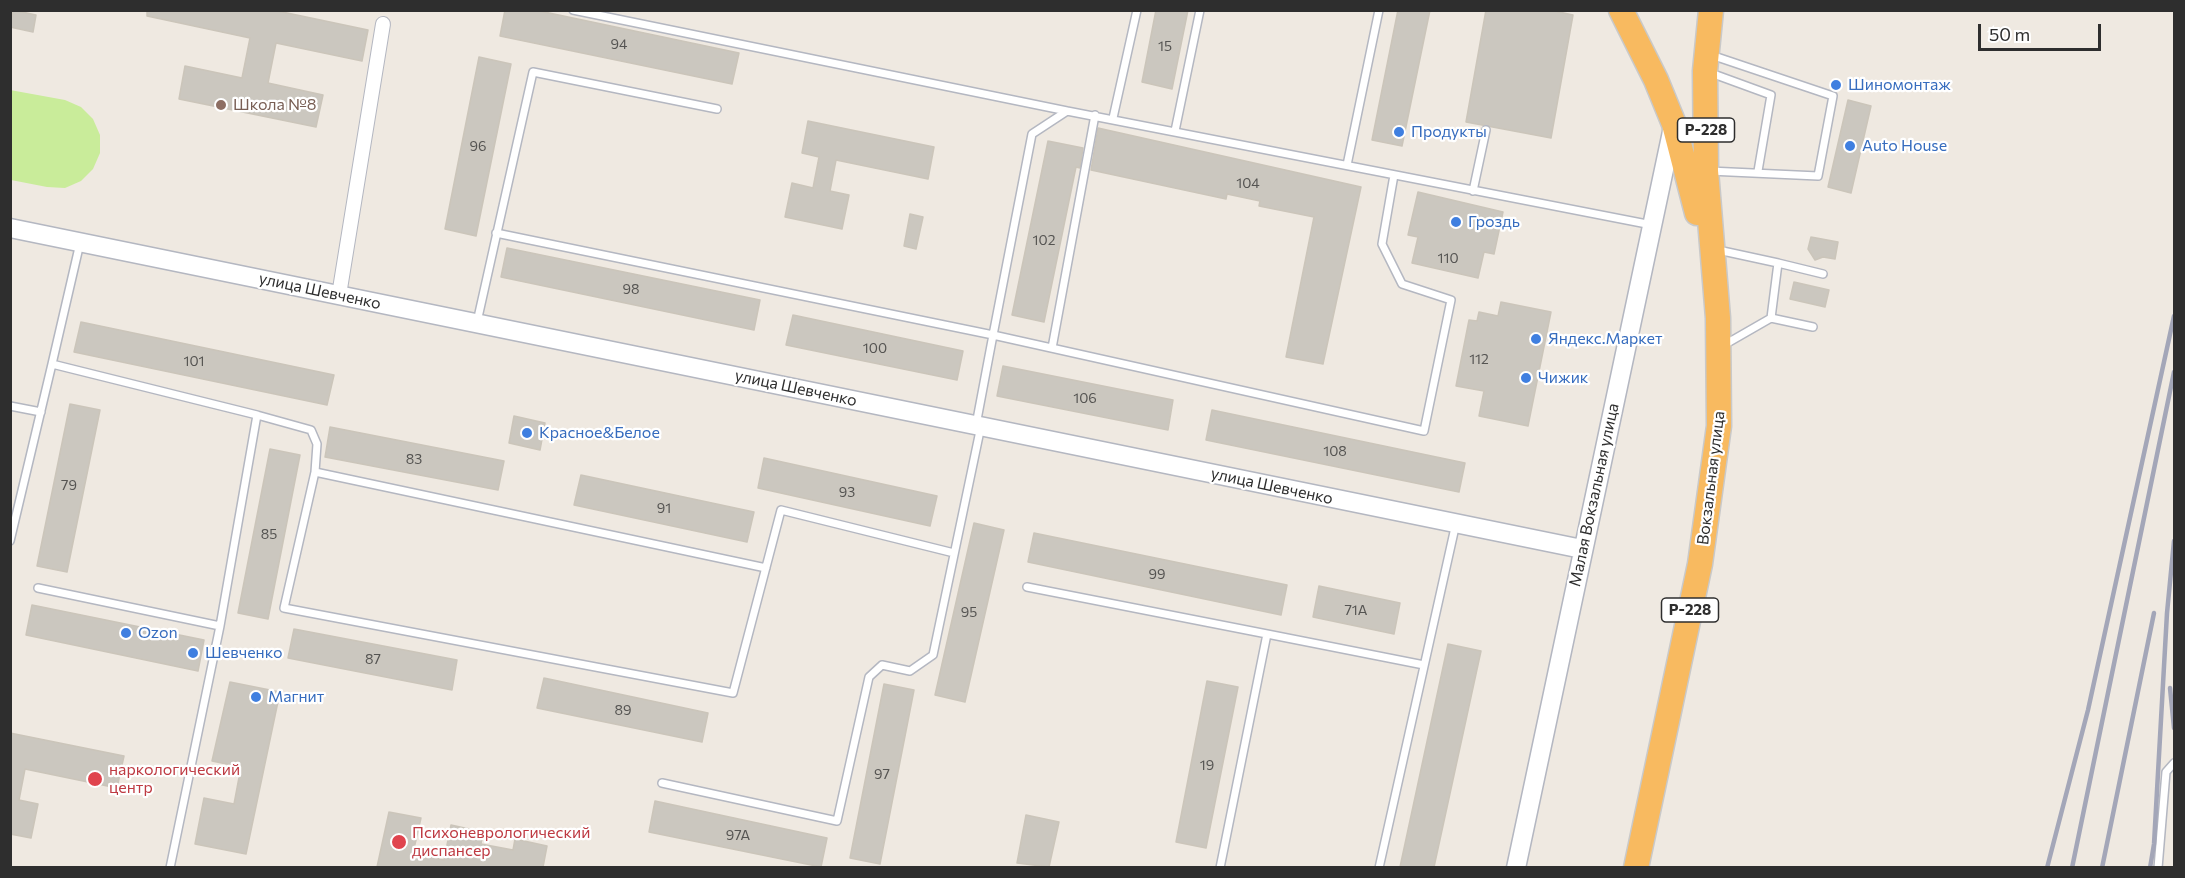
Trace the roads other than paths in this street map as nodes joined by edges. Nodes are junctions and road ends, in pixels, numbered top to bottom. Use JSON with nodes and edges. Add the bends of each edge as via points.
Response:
{"nodes":[{"id":1,"x":573,"y":10,"type":"edge"},
{"id":2,"x":1137,"y":10,"type":"edge"},
{"id":3,"x":1200,"y":10,"type":"edge"},
{"id":4,"x":1379,"y":10,"type":"edge"},
{"id":5,"x":1621,"y":10,"type":"edge"},
{"id":6,"x":1710,"y":10,"type":"edge"},
{"id":7,"x":383,"y":24,"type":"dead end"},
{"id":8,"x":1705,"y":62,"type":"junction"},
{"id":9,"x":717,"y":109,"type":"dead end"},
{"id":10,"x":1066,"y":111,"type":"junction"},
{"id":11,"x":1095,"y":115,"type":"junction"},
{"id":12,"x":1113,"y":118,"type":"junction"},
{"id":13,"x":1674,"y":124,"type":"junction"},
{"id":14,"x":1486,"y":129,"type":"dead end"},
{"id":15,"x":1175,"y":131,"type":"junction"},
{"id":16,"x":1347,"y":165,"type":"junction"},
{"id":17,"x":1706,"y":171,"type":"junction"},
{"id":18,"x":1758,"y":171,"type":"junction"},
{"id":19,"x":1394,"y":175,"type":"junction"},
{"id":20,"x":1473,"y":191,"type":"junction"},
{"id":21,"x":1652,"y":225,"type":"junction"},
{"id":22,"x":10,"y":228,"type":"edge"},
{"id":23,"x":496,"y":233,"type":"junction"},
{"id":24,"x":80,"y":242,"type":"junction"},
{"id":25,"x":1713,"y":249,"type":"junction"},
{"id":26,"x":1778,"y":263,"type":"junction"},
{"id":27,"x":1823,"y":274,"type":"dead end"},
{"id":28,"x":339,"y":295,"type":"junction"},
{"id":29,"x":1718,"y":318,"type":"junction"},
{"id":30,"x":1771,"y":318,"type":"junction"},
{"id":31,"x":477,"y":323,"type":"junction"},
{"id":32,"x":1813,"y":327,"type":"dead end"},
{"id":33,"x":993,"y":335,"type":"junction"},
{"id":34,"x":1052,"y":348,"type":"junction"},
{"id":35,"x":1719,"y":348,"type":"junction"},
{"id":36,"x":52,"y":364,"type":"junction"},
{"id":37,"x":10,"y":406,"type":"edge"},
{"id":38,"x":41,"y":412,"type":"junction"},
{"id":39,"x":257,"y":415,"type":"junction"},
{"id":40,"x":978,"y":426,"type":"junction"},
{"id":41,"x":315,"y":472,"type":"junction"},
{"id":42,"x":1456,"y":523,"type":"junction"},
{"id":43,"x":10,"y":542,"type":"edge"},
{"id":44,"x":1582,"y":549,"type":"junction"},
{"id":45,"x":954,"y":553,"type":"junction"},
{"id":46,"x":766,"y":568,"type":"junction"},
{"id":47,"x":1027,"y":587,"type":"dead end"},
{"id":48,"x":38,"y":588,"type":"dead end"},
{"id":49,"x":220,"y":626,"type":"junction"},
{"id":50,"x":1267,"y":634,"type":"junction"},
{"id":51,"x":1424,"y":664,"type":"junction"},
{"id":52,"x":2175,"y":763,"type":"edge"},
{"id":53,"x":662,"y":783,"type":"dead end"},
{"id":54,"x":171,"y":867,"type":"edge"},
{"id":55,"x":1220,"y":867,"type":"edge"},
{"id":56,"x":1379,"y":867,"type":"edge"},
{"id":57,"x":1515,"y":867,"type":"edge"},
{"id":58,"x":1636,"y":867,"type":"edge"},
{"id":59,"x":2158,"y":867,"type":"edge"}],
"edges":[{"from":1,"to":10,"type":"lane"},
{"from":2,"to":12,"type":"lane"},
{"from":3,"to":15,"type":"lane"},
{"from":4,"to":16,"type":"lane"},
{"from":5,"to":13,"type":"highway","number":"Р-228"},
{"from":6,"to":8,"type":"highway","name":"Вокзальная улица","number":"Р-228"},
{"from":7,"to":28,"type":"street"},
{"from":8,"to":17,"type":"highway","name":"Вокзальная улица","number":"Р-228"},
{"from":8,"to":18,"type":"lane","via":[[1771,95]]},
{"from":8,"to":18,"type":"lane","via":[[1833,96],[1818,176]]},
{"from":9,"to":23,"type":"lane","via":[[533,72]]},
{"from":10,"to":11,"type":"lane"},
{"from":10,"to":33,"type":"lane","via":[[1032,134]]},
{"from":11,"to":12,"type":"lane"},
{"from":11,"to":34,"type":"lane"},
{"from":12,"to":15,"type":"lane"},
{"from":13,"to":21,"type":"street","name":"Малая Вокзальная улица"},
{"from":13,"to":29,"type":"highway","number":"Р-228","via":[[1692,189]]},
{"from":14,"to":20,"type":"lane"},
{"from":15,"to":16,"type":"lane"},
{"from":16,"to":19,"type":"lane"},
{"from":17,"to":18,"type":"lane"},
{"from":17,"to":25,"type":"highway","name":"Вокзальная улица","number":"Р-228"},
{"from":19,"to":20,"type":"lane"},
{"from":19,"to":34,"type":"lane","via":[[1382,244],[1402,284],[1451,300],[1424,431]]},
{"from":20,"to":21,"type":"lane"},
{"from":21,"to":44,"type":"street","name":"Малая Вокзальная улица"},
{"from":22,"to":24,"type":"street","name":"улица Шевченко"},
{"from":23,"to":31,"type":"lane"},
{"from":23,"to":33,"type":"lane"},
{"from":24,"to":28,"type":"street","name":"улица Шевченко"},
{"from":24,"to":36,"type":"lane"},
{"from":25,"to":26,"type":"lane"},
{"from":25,"to":29,"type":"highway","name":"Вокзальная улица","number":"Р-228"},
{"from":26,"to":27,"type":"lane"},
{"from":26,"to":30,"type":"lane"},
{"from":28,"to":31,"type":"street","name":"улица Шевченко"},
{"from":29,"to":35,"type":"highway","name":"Вокзальная улица","number":"Р-228"},
{"from":30,"to":32,"type":"lane"},
{"from":30,"to":35,"type":"lane"},
{"from":31,"to":40,"type":"street","name":"улица Шевченко"},
{"from":33,"to":34,"type":"lane"},
{"from":33,"to":40,"type":"lane"},
{"from":35,"to":58,"type":"highway","name":"Вокзальная улица","number":"Р-228","via":[[1719,426],[1700,564]]},
{"from":36,"to":38,"type":"lane"},
{"from":36,"to":39,"type":"lane"},
{"from":37,"to":38,"type":"lane"},
{"from":38,"to":43,"type":"lane"},
{"from":39,"to":41,"type":"lane","via":[[311,430],[317,444]]},
{"from":39,"to":49,"type":"lane"},
{"from":40,"to":42,"type":"street","name":"улица Шевченко"},
{"from":40,"to":45,"type":"lane"},
{"from":41,"to":46,"type":"lane"},
{"from":41,"to":46,"type":"lane","via":[[284,608],[733,693]]},
{"from":42,"to":44,"type":"street","name":"улица Шевченко"},
{"from":42,"to":51,"type":"lane"},
{"from":44,"to":57,"type":"street","name":"Малая Вокзальная улица"},
{"from":45,"to":46,"type":"lane","via":[[781,510]]},
{"from":45,"to":53,"type":"lane","via":[[933,655],[910,671],[882,666],[869,677],[837,821]]},
{"from":47,"to":50,"type":"lane"},
{"from":48,"to":49,"type":"lane"},
{"from":49,"to":54,"type":"lane"},
{"from":50,"to":51,"type":"lane"},
{"from":50,"to":55,"type":"lane"},
{"from":51,"to":56,"type":"lane"},
{"from":52,"to":59,"type":"lane","via":[[2166,772]]}]}
